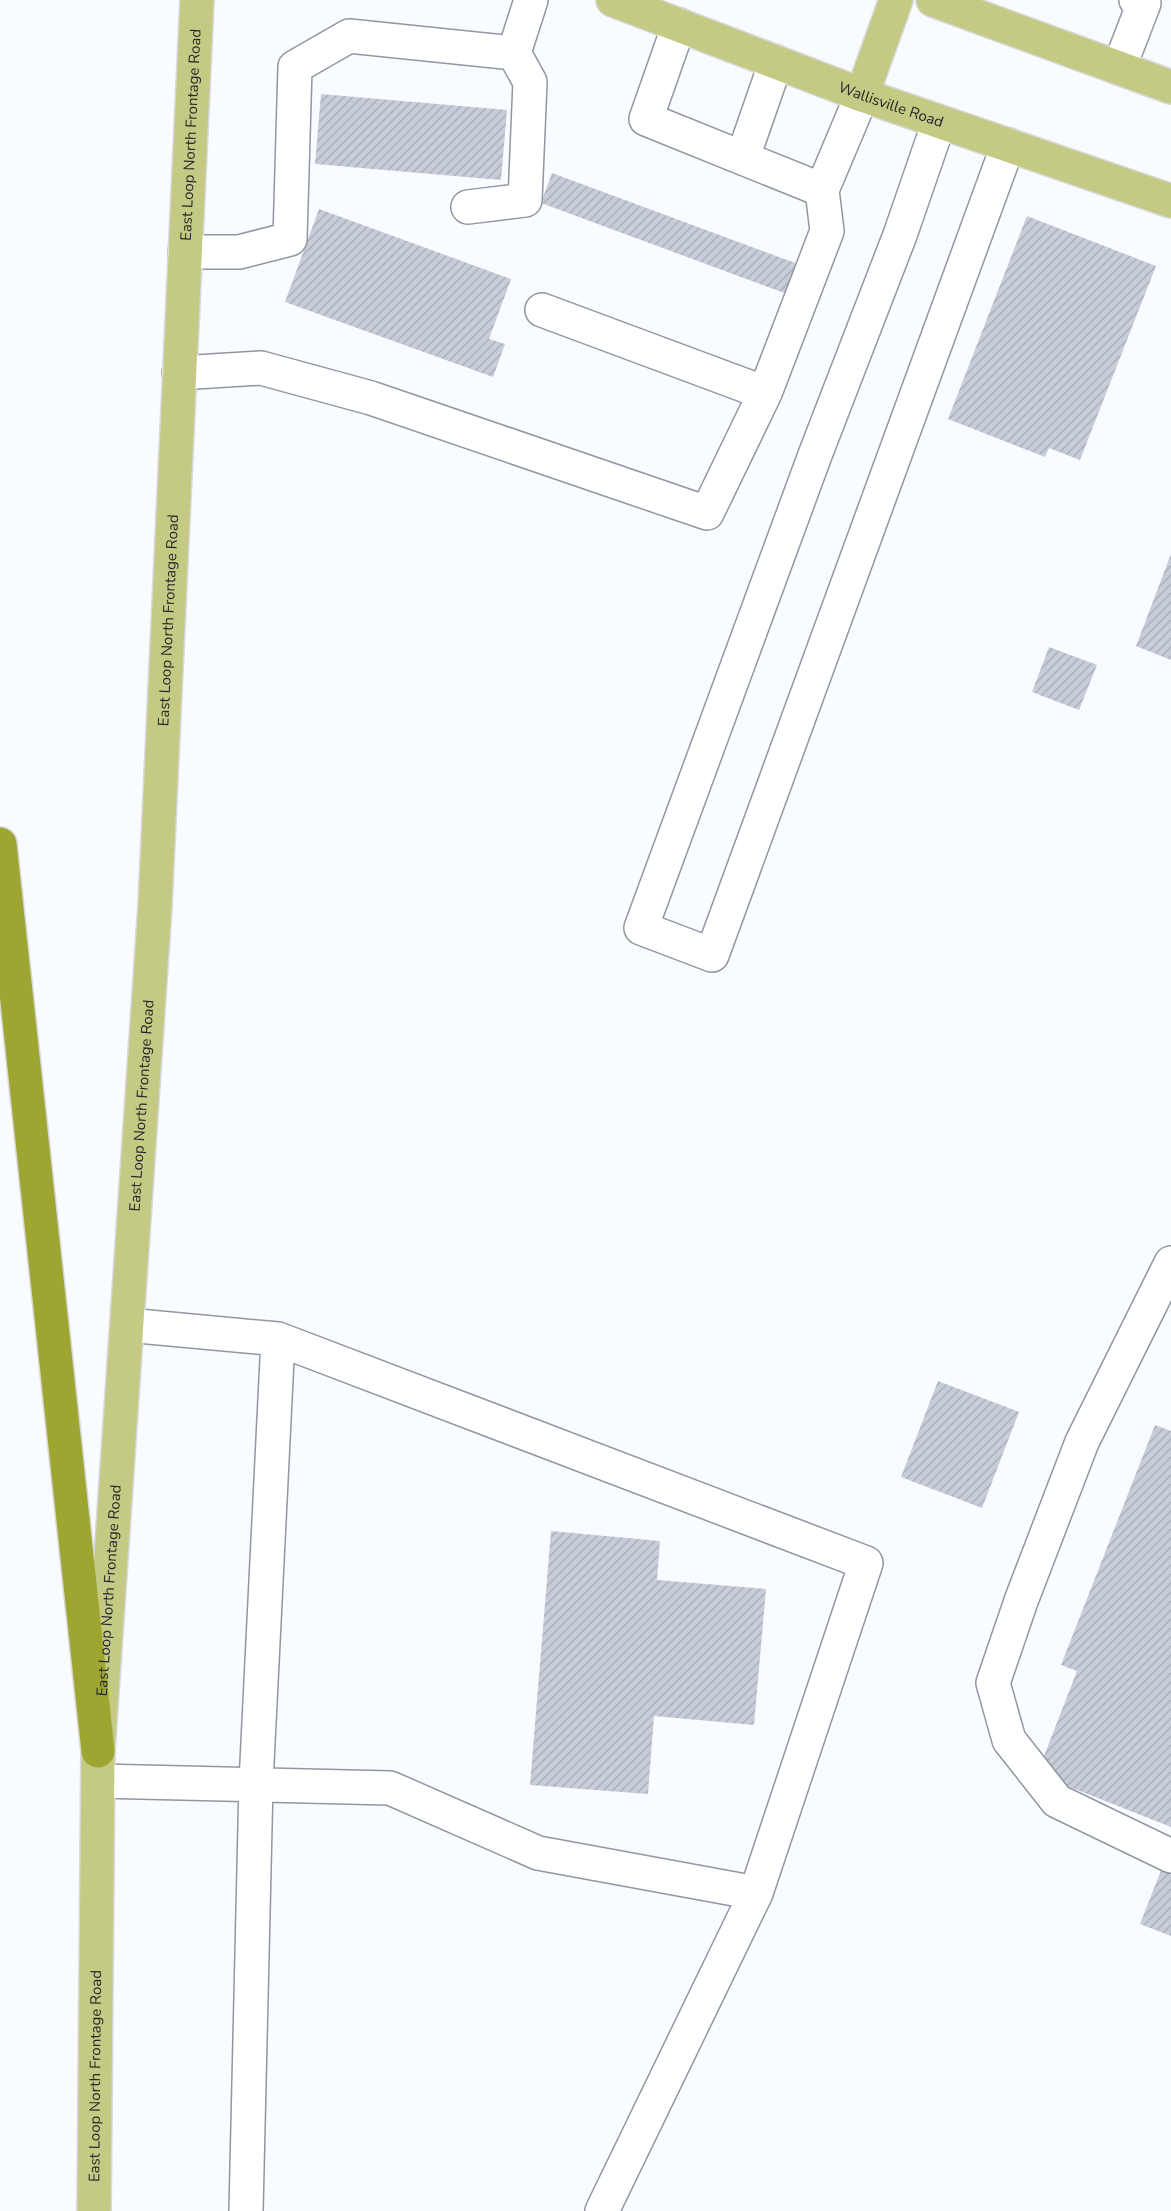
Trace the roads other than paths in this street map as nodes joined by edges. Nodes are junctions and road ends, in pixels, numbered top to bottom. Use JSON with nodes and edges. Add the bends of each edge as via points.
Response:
{"nodes":[{"id":1,"x":197,"y":0,"type":"edge"},
{"id":2,"x":216,"y":0,"type":"edge"},
{"id":3,"x":531,"y":0,"type":"edge"},
{"id":4,"x":613,"y":0,"type":"edge"},
{"id":5,"x":896,"y":0,"type":"edge"},
{"id":6,"x":933,"y":0,"type":"edge"},
{"id":7,"x":1149,"y":4,"type":"edge"},
{"id":8,"x":679,"y":25,"type":"junction"},
{"id":9,"x":195,"y":35,"type":"junction"},
{"id":10,"x":514,"y":53,"type":"junction"},
{"id":11,"x":777,"y":62,"type":"junction"},
{"id":12,"x":1119,"y":68,"type":"junction"},
{"id":13,"x":1171,"y":87,"type":"edge"},
{"id":14,"x":862,"y":95,"type":"junction"},
{"id":15,"x":939,"y":122,"type":"junction"},
{"id":16,"x":1008,"y":145,"type":"junction"},
{"id":17,"x":743,"y":157,"type":"junction"},
{"id":18,"x":822,"y":190,"type":"junction"},
{"id":19,"x":1171,"y":201,"type":"edge"},
{"id":20,"x":468,"y":207,"type":"dead end"},
{"id":21,"x":185,"y":252,"type":"junction"},
{"id":22,"x":542,"y":310,"type":"dead end"},
{"id":23,"x":179,"y":373,"type":"junction"},
{"id":24,"x":765,"y":393,"type":"junction"},
{"id":25,"x":0,"y":844,"type":"edge"},
{"id":26,"x":1171,"y":1263,"type":"edge"},
{"id":27,"x":127,"y":1325,"type":"junction"},
{"id":28,"x":278,"y":1339,"type":"junction"},
{"id":29,"x":98,"y":1766,"type":"junction"},
{"id":30,"x":256,"y":1783,"type":"junction"},
{"id":31,"x":1171,"y":1856,"type":"edge"},
{"id":32,"x":756,"y":1893,"type":"junction"},
{"id":33,"x":94,"y":2211,"type":"edge"},
{"id":34,"x":246,"y":2211,"type":"edge"},
{"id":35,"x":602,"y":2211,"type":"edge"}],
"edges":[{"from":1,"to":9,"type":"main road","name":"East Loop North Frontage Road"},
{"from":2,"to":9,"type":"main road"},
{"from":3,"to":10,"type":"lane"},
{"from":4,"to":8,"type":"main road","name":"Wallisville Road"},
{"from":5,"to":14,"type":"main road"},
{"from":6,"to":12,"type":"main road"},
{"from":7,"to":12,"type":"lane"},
{"from":8,"to":11,"type":"main road","name":"Wallisville Road"},
{"from":8,"to":17,"type":"lane","via":[[646,119]]},
{"from":9,"to":21,"type":"main road","name":"East Loop North Frontage Road"},
{"from":10,"to":20,"type":"lane","via":[[530,82],[525,200]]},
{"from":10,"to":21,"type":"lane","via":[[349,36],[295,67],[290,239],[239,252]]},
{"from":11,"to":14,"type":"main road","name":"Wallisville Road"},
{"from":11,"to":17,"type":"lane"},
{"from":12,"to":13,"type":"main road"},
{"from":14,"to":15,"type":"main road","name":"Wallisville Road"},
{"from":14,"to":18,"type":"lane"},
{"from":15,"to":16,"type":"main road","name":"Wallisville Road"},
{"from":15,"to":16,"type":"lane","via":[[640,928],[712,956]]},
{"from":16,"to":19,"type":"main road","name":"Wallisville Road"},
{"from":17,"to":18,"type":"lane"},
{"from":18,"to":24,"type":"lane","via":[[827,231]]},
{"from":21,"to":23,"type":"main road","name":"East Loop North Frontage Road"},
{"from":22,"to":24,"type":"lane"},
{"from":23,"to":24,"type":"lane","via":[[261,368],[371,398],[707,513]]},
{"from":23,"to":27,"type":"main road","name":"East Loop North Frontage Road","via":[[155,906]]},
{"from":25,"to":29,"type":"highway"},
{"from":26,"to":31,"type":"lane","via":[[1082,1442],[993,1683],[1009,1740],[1057,1801]]},
{"from":27,"to":28,"type":"lane"},
{"from":27,"to":29,"type":"main road","name":"East Loop North Frontage Road"},
{"from":28,"to":30,"type":"lane"},
{"from":28,"to":32,"type":"lane","via":[[866,1563]]},
{"from":29,"to":30,"type":"lane"},
{"from":29,"to":33,"type":"main road","name":"East Loop North Frontage Road"},
{"from":30,"to":32,"type":"lane","via":[[390,1788],[538,1853]]},
{"from":30,"to":34,"type":"lane"},
{"from":32,"to":35,"type":"lane"}]}
